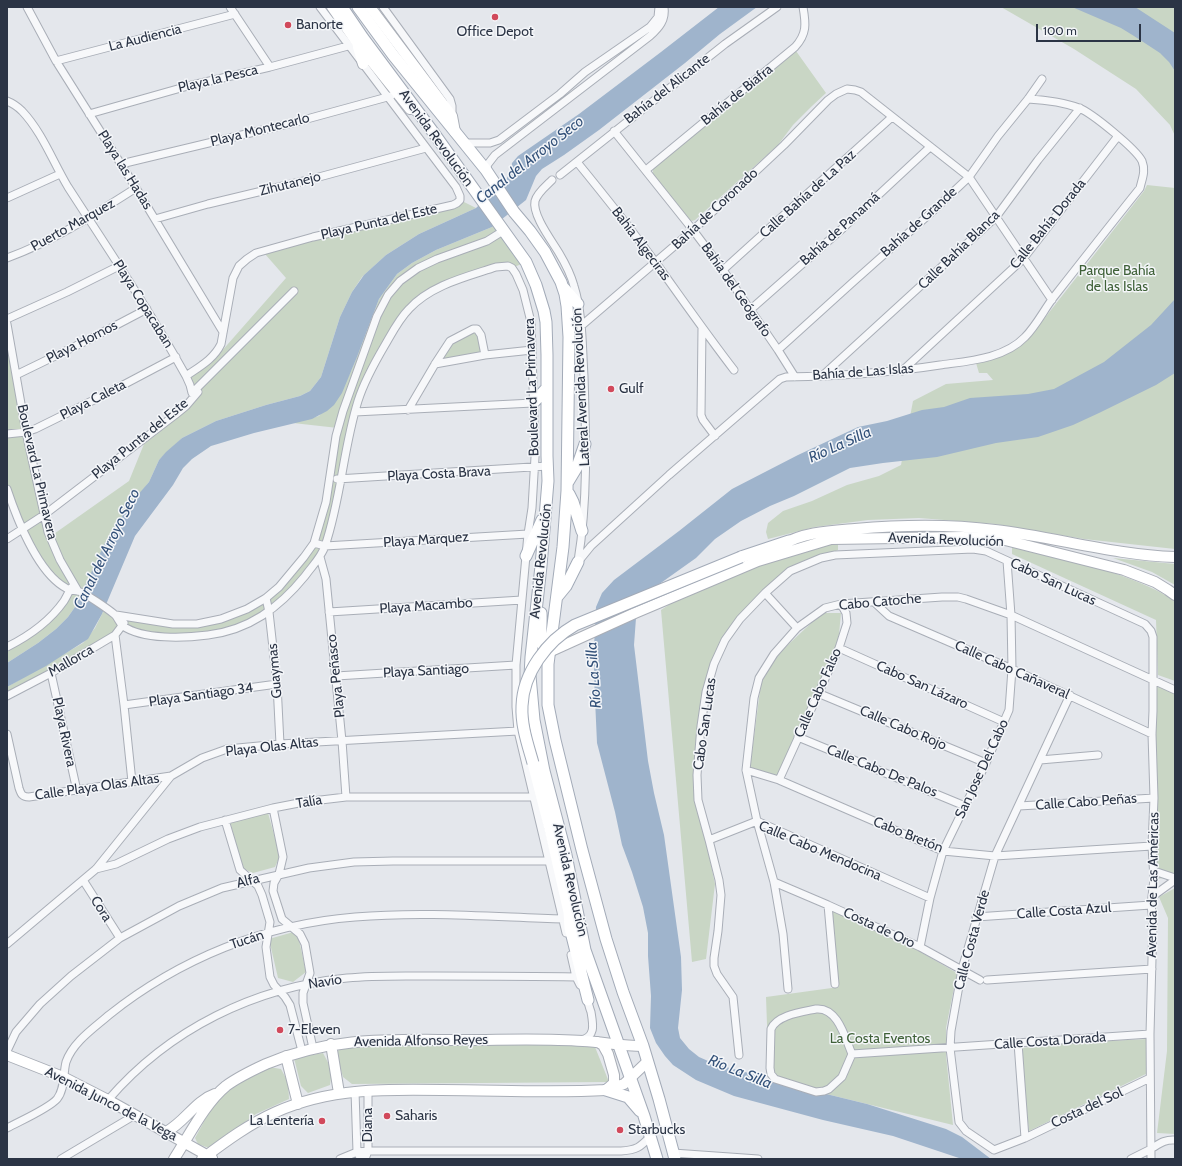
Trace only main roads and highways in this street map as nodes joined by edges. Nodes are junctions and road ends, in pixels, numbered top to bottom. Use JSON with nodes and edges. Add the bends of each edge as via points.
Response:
{"nodes":[{"id":1,"x":332,"y":7,"type":"edge"},
{"id":2,"x":342,"y":7,"type":"edge"},
{"id":3,"x":358,"y":7,"type":"edge"},
{"id":4,"x":370,"y":7,"type":"edge"},
{"id":5,"x":353,"y":44,"type":"junction"},
{"id":6,"x":363,"y":64,"type":"road end"},
{"id":7,"x":429,"y":127,"type":"junction"},
{"id":8,"x":455,"y":132,"type":"junction"},
{"id":9,"x":561,"y":282,"type":"junction"},
{"id":10,"x":578,"y":304,"type":"road end"},
{"id":11,"x":546,"y":389,"type":"junction"},
{"id":12,"x":533,"y":403,"type":"road end"},
{"id":13,"x":585,"y":444,"type":"road end"},
{"id":14,"x":567,"y":486,"type":"junction"},
{"id":15,"x":547,"y":510,"type":"junction"},
{"id":16,"x":582,"y":531,"type":"road end"},
{"id":17,"x":789,"y":541,"type":"junction"},
{"id":18,"x":526,"y":556,"type":"road end"},
{"id":19,"x":1175,"y":557,"type":"edge"},
{"id":20,"x":758,"y":561,"type":"junction"},
{"id":21,"x":578,"y":562,"type":"road end"},
{"id":22,"x":1175,"y":595,"type":"edge"},
{"id":23,"x":556,"y":598,"type":"junction"},
{"id":24,"x":537,"y":600,"type":"junction"},
{"id":25,"x":554,"y":628,"type":"junction"},
{"id":26,"x":582,"y":638,"type":"junction"},
{"id":27,"x":549,"y":652,"type":"junction"},
{"id":28,"x":566,"y":916,"type":"junction"},
{"id":29,"x":585,"y":950,"type":"junction"},
{"id":30,"x":588,"y":1000,"type":"road end"},
{"id":31,"x":598,"y":1042,"type":"junction"},
{"id":32,"x":331,"y":1044,"type":"junction"},
{"id":33,"x":619,"y":1045,"type":"junction"},
{"id":34,"x":643,"y":1046,"type":"junction"},
{"id":35,"x":7,"y":1055,"type":"edge"},
{"id":36,"x":286,"y":1056,"type":"junction"},
{"id":37,"x":647,"y":1062,"type":"junction"},
{"id":38,"x":631,"y":1079,"type":"junction"},
{"id":39,"x":606,"y":1090,"type":"junction"},
{"id":40,"x":219,"y":1092,"type":"junction"},
{"id":41,"x":340,"y":1093,"type":"junction"},
{"id":42,"x":298,"y":1104,"type":"junction"},
{"id":43,"x":644,"y":1116,"type":"junction"},
{"id":44,"x":166,"y":1132,"type":"junction"},
{"id":45,"x":185,"y":1142,"type":"junction"},
{"id":46,"x":674,"y":1156,"type":"edge"},
{"id":47,"x":207,"y":1158,"type":"edge"},
{"id":48,"x":174,"y":1159,"type":"edge"},
{"id":49,"x":656,"y":1159,"type":"edge"}],
"edges":[{"from":1,"to":5,"type":"main road"},
{"from":2,"to":7,"type":"main road","name":"Avenida Revolución"},
{"from":3,"to":8,"type":"main road","name":"Avenida Revolución"},
{"from":4,"to":8,"type":"main road","via":[[452,116]]},
{"from":5,"to":6,"type":"main road"},
{"from":5,"to":7,"type":"main road","via":[[416,117]]},
{"from":7,"to":11,"type":"main road","name":"Avenida Revolución","via":[[526,262],[536,285],[546,322]]},
{"from":8,"to":9,"type":"main road","name":"Avenida Revolución","via":[[545,252]]},
{"from":9,"to":10,"type":"main road"},
{"from":9,"to":14,"type":"main road","name":"Avenida Revolución","via":[[568,319]]},
{"from":11,"to":12,"type":"main road"},
{"from":11,"to":15,"type":"main road","name":"Avenida Revolución"},
{"from":13,"to":14,"type":"main road"},
{"from":14,"to":16,"type":"main road"},
{"from":14,"to":23,"type":"main road","name":"Avenida Revolución"},
{"from":15,"to":18,"type":"main road"},
{"from":15,"to":24,"type":"main road","name":"Avenida Revolución"},
{"from":17,"to":19,"type":"main road","name":"Avenida Revolución","via":[[828,531],[851,529],[903,526],[958,527],[995,530],[1141,554]]},
{"from":17,"to":20,"type":"main road","name":"Avenida Revolución"},
{"from":17,"to":28,"type":"main road","bridge":true,"via":[[741,557],[575,625],[552,643],[530,674],[522,700],[523,724],[550,829]]},
{"from":20,"to":22,"type":"main road","name":"Avenida Revolución","via":[[831,539],[963,537],[1005,540],[1124,570],[1155,582]]},
{"from":20,"to":26,"type":"main road","name":"Avenida Revolución"},
{"from":21,"to":23,"type":"main road","via":[[566,586]]},
{"from":23,"to":25,"type":"main road","name":"Avenida Revolución"},
{"from":24,"to":27,"type":"main road","via":[[541,610],[542,645]]},
{"from":24,"to":29,"type":"main road","name":"Avenida Revolución","via":[[530,676],[532,708],[537,741],[566,855]]},
{"from":25,"to":26,"type":"main road","name":"Avenida Revolución"},
{"from":25,"to":27,"type":"main road","name":"Avenida Revolución"},
{"from":26,"to":27,"type":"main road","name":"Avenida Revolución"},
{"from":27,"to":34,"type":"main road","name":"Avenida Revolución","via":[[547,693],[554,740],[606,939]]},
{"from":28,"to":29,"type":"main road"},
{"from":28,"to":30,"type":"main road"},
{"from":29,"to":33,"type":"main road","name":"Avenida Revolución"},
{"from":31,"to":32,"type":"main road","name":"Avenida Alfonso Reyes","via":[[381,1040]]},
{"from":31,"to":33,"type":"main road","name":"Avenida Alfonso Reyes"},
{"from":31,"to":39,"type":"main road","via":[[606,1049],[614,1075],[614,1083]]},
{"from":32,"to":36,"type":"main road","name":"Avenida Alfonso Reyes"},
{"from":32,"to":41,"type":"main road"},
{"from":33,"to":34,"type":"main road","name":"Avenida Alfonso Reyes"},
{"from":33,"to":38,"type":"main road","name":"Avenida Revolución"},
{"from":34,"to":37,"type":"main road","name":"Avenida Revolución"},
{"from":35,"to":44,"type":"main road","name":"Avenida Junco de la Vega","via":[[64,1077]]},
{"from":36,"to":40,"type":"main road","name":"Avenida Alfonso Reyes","via":[[245,1074]]},
{"from":36,"to":42,"type":"main road"},
{"from":37,"to":38,"type":"main road"},
{"from":37,"to":46,"type":"main road","name":"Avenida Revolución"},
{"from":38,"to":39,"type":"main road"},
{"from":38,"to":43,"type":"main road","name":"Avenida Revolución"},
{"from":39,"to":41,"type":"main road","via":[[368,1090]]},
{"from":39,"to":43,"type":"main road","via":[[628,1098]]},
{"from":40,"to":44,"type":"main road","via":[[206,1098]]},
{"from":40,"to":45,"type":"main road","name":"Avenida Alfonso Reyes"},
{"from":41,"to":42,"type":"main road"},
{"from":42,"to":47,"type":"main road","via":[[276,1111],[249,1125],[226,1140]]},
{"from":43,"to":49,"type":"main road","name":"Avenida Revolución"},
{"from":44,"to":45,"type":"main road","name":"Avenida Junco de la Vega"},
{"from":45,"to":47,"type":"main road","name":"Avenida Junco de la Vega"},
{"from":45,"to":48,"type":"main road","name":"Avenida Alfonso Reyes"}]}
